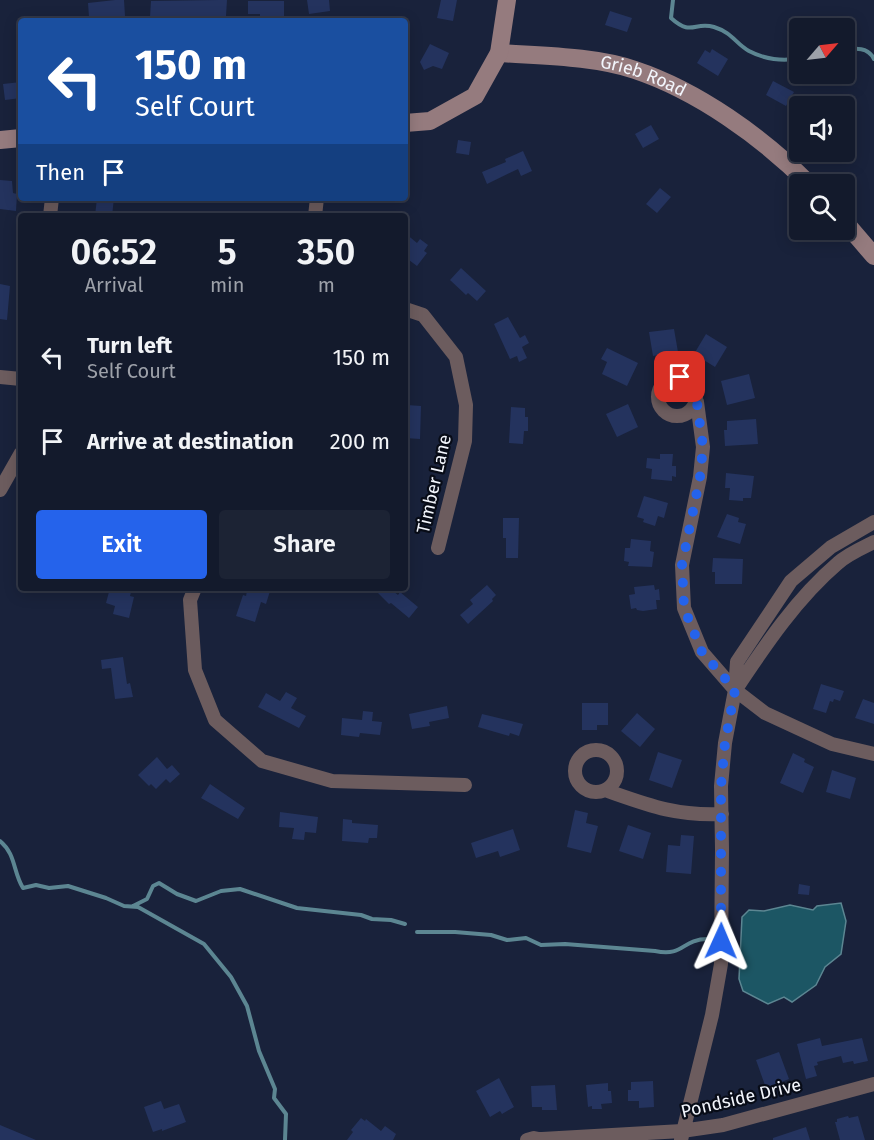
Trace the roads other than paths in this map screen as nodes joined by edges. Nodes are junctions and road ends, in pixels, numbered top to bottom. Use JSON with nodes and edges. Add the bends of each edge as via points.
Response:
{"nodes":[{"id":1,"x":507,"y":0,"type":"edge"},
{"id":2,"x":499,"y":53,"type":"junction"},
{"id":3,"x":408,"y":123,"type":"edge"},
{"id":4,"x":18,"y":138,"type":"edge"},
{"id":5,"x":0,"y":140,"type":"edge"},
{"id":6,"x":798,"y":174,"type":"edge"},
{"id":7,"x":855,"y":234,"type":"edge"},
{"id":8,"x":874,"y":256,"type":"edge"},
{"id":9,"x":408,"y":310,"type":"edge"},
{"id":10,"x":0,"y":377,"type":"edge"},
{"id":11,"x":18,"y":380,"type":"edge"},
{"id":12,"x":697,"y":402,"type":"dead end"},
{"id":13,"x":18,"y":458,"type":"edge"},
{"id":14,"x":0,"y":490,"type":"edge"},
{"id":15,"x":874,"y":522,"type":"edge"},
{"id":16,"x":874,"y":542,"type":"edge"},
{"id":17,"x":438,"y":548,"type":"dead end"},
{"id":18,"x":194,"y":591,"type":"edge"},
{"id":19,"x":735,"y":690,"type":"junction"},
{"id":20,"x":874,"y":754,"type":"edge"},
{"id":21,"x":465,"y":785,"type":"dead end"},
{"id":22,"x":605,"y":790,"type":"dead end"},
{"id":23,"x":722,"y":814,"type":"junction"},
{"id":24,"x":874,"y":1084,"type":"edge"},
{"id":25,"x":682,"y":1136,"type":"edge"},
{"id":26,"x":543,"y":1139,"type":"edge"},
{"id":27,"x":527,"y":1140,"type":"edge"}],
"edges":[{"from":1,"to":2,"type":"street"},
{"from":2,"to":3,"type":"street","via":[[475,96],[430,121]]},
{"from":2,"to":6,"type":"street","name":"Grieb Road","via":[[581,59],[634,69],[680,88],[728,117]]},
{"from":4,"to":5,"type":"street"},
{"from":7,"to":8,"type":"street"},
{"from":9,"to":17,"type":"street","name":"Timber Lane","via":[[423,315],[456,357],[466,405],[465,441]]},
{"from":10,"to":11,"type":"street"},
{"from":12,"to":19,"type":"street","via":[[703,447],[682,565],[684,608],[702,652]]},
{"from":13,"to":14,"type":"street"},
{"from":15,"to":19,"type":"street","via":[[831,546],[791,581],[737,662]]},
{"from":16,"to":19,"type":"street","via":[[839,561],[797,605]]},
{"from":18,"to":21,"type":"street","via":[[190,600],[195,670],[215,720],[262,761],[332,781]]},
{"from":19,"to":20,"type":"street","via":[[784,722],[832,744]]},
{"from":19,"to":23,"type":"street","via":[[725,743]]},
{"from":22,"to":23,"type":"street","via":[[661,809],[694,815]]},
{"from":23,"to":25,"type":"street","via":[[721,964]]},
{"from":24,"to":25,"type":"street","name":"Pondside Drive"},
{"from":25,"to":26,"type":"street","name":"Pondside Drive"},
{"from":26,"to":27,"type":"street","name":"Pondside Drive"}]}
